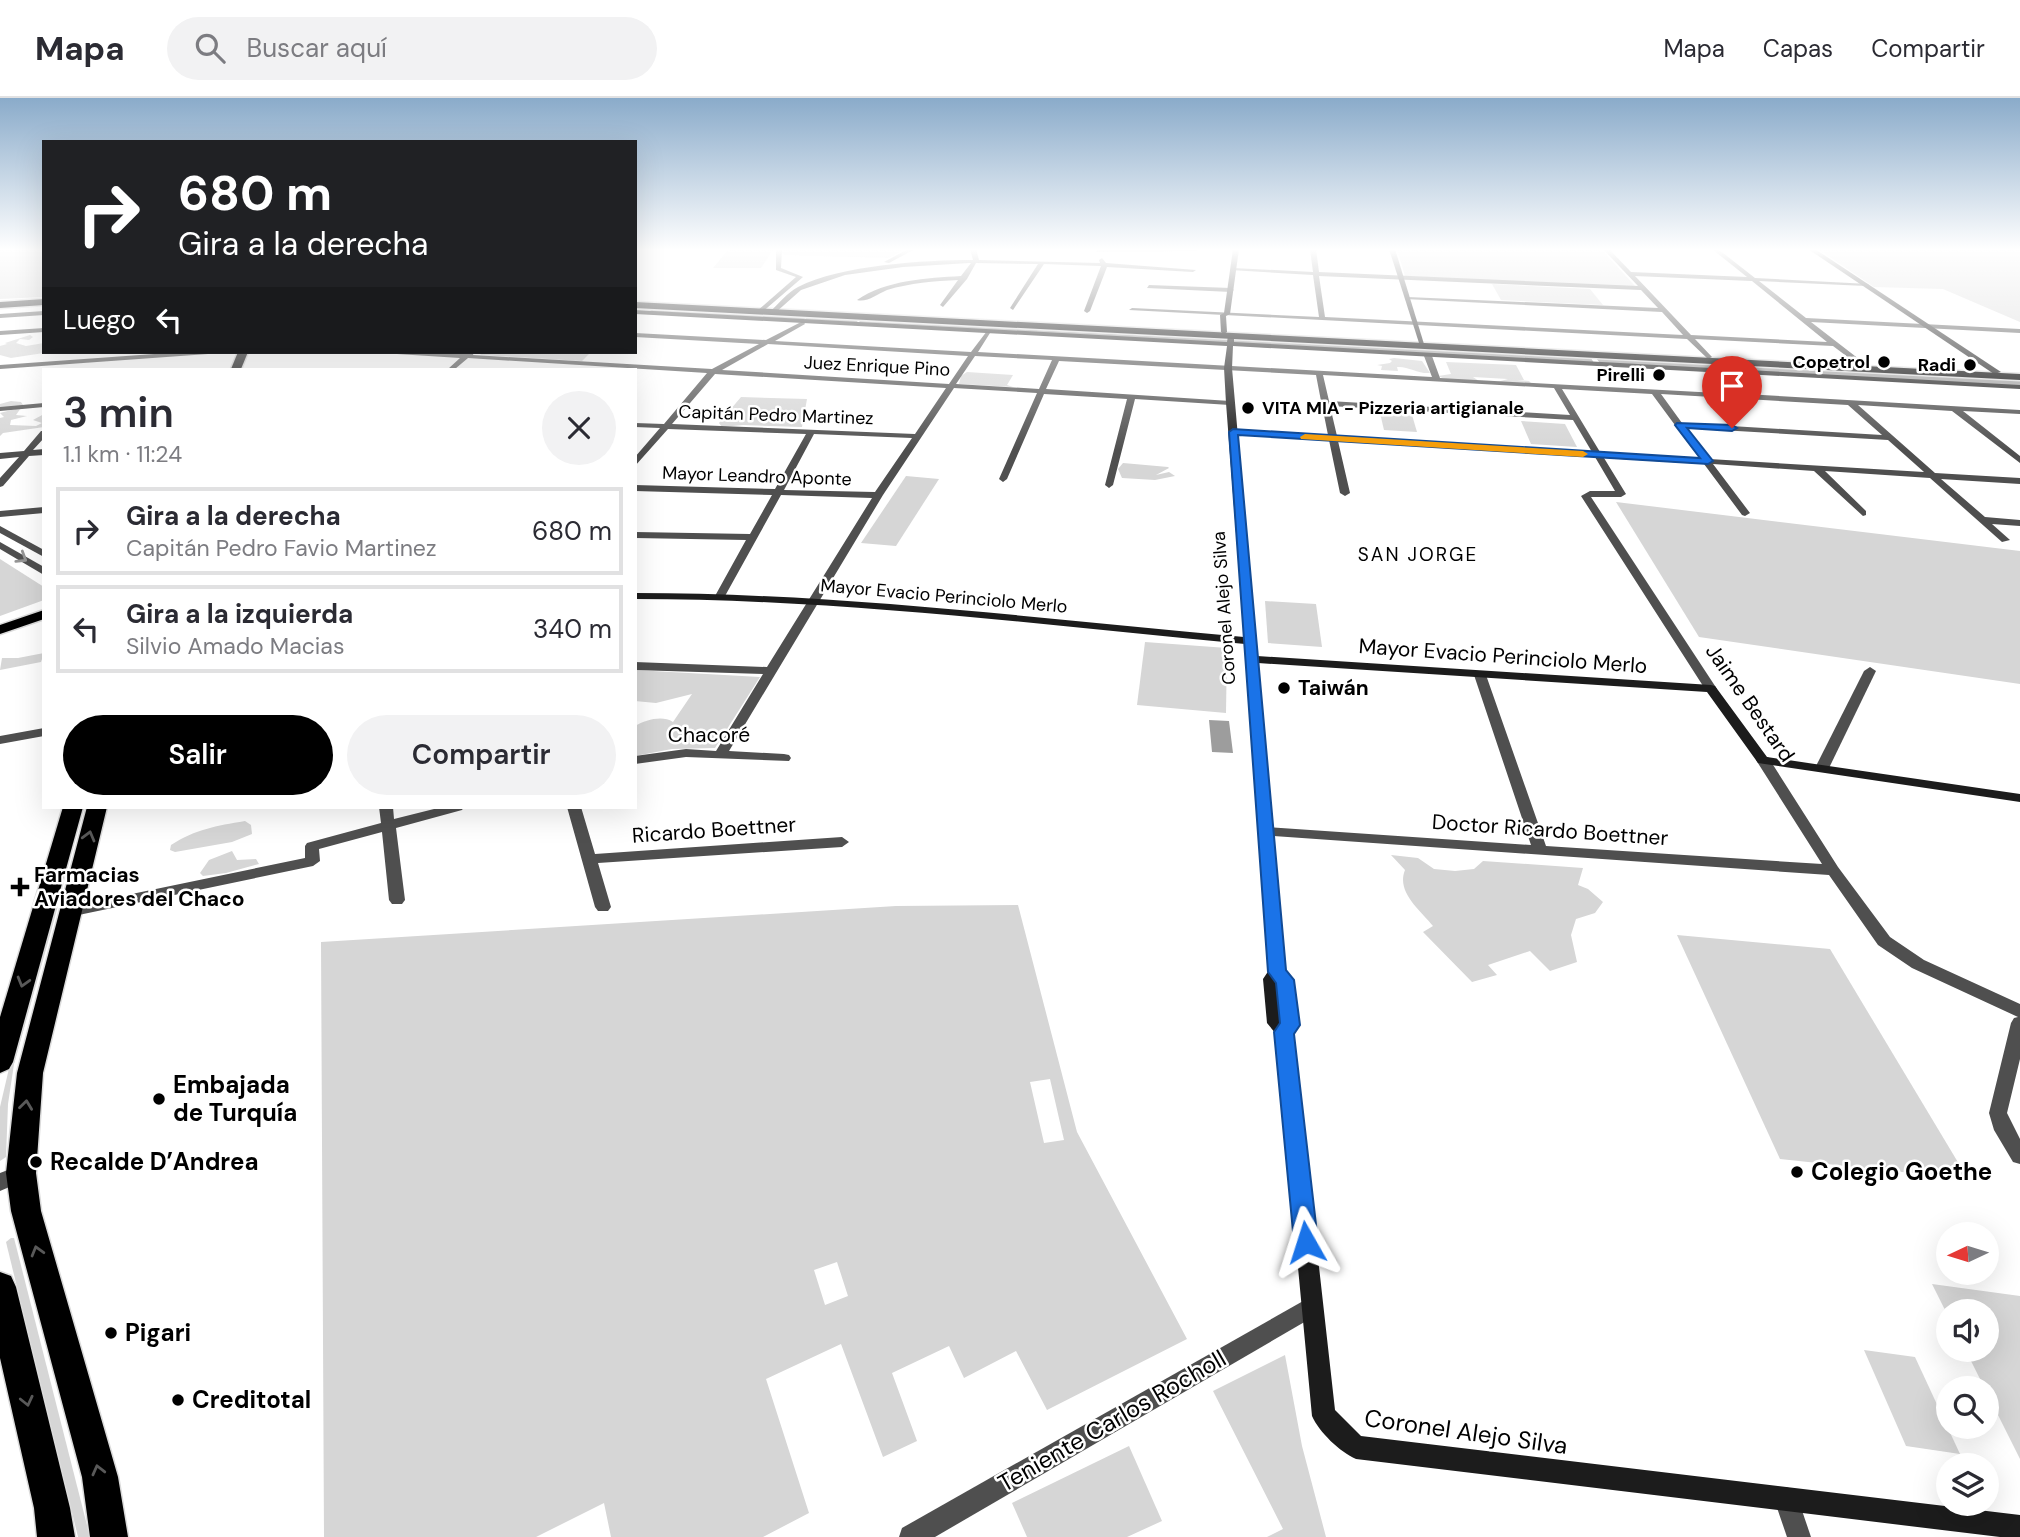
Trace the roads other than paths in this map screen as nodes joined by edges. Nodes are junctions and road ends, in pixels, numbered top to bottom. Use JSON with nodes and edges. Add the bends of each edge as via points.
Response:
{"nodes":[{"id":1,"x":722,"y":316,"type":"edge"},
{"id":2,"x":862,"y":316,"type":"edge"},
{"id":3,"x":1223,"y":316,"type":"edge"},
{"id":4,"x":1268,"y":316,"type":"edge"},
{"id":5,"x":1414,"y":316,"type":"edge"},
{"id":6,"x":1670,"y":316,"type":"edge"},
{"id":7,"x":1798,"y":316,"type":"edge"},
{"id":8,"x":1915,"y":316,"type":"edge"},
{"id":9,"x":1322,"y":319,"type":"joint"},
{"id":10,"x":1803,"y":320,"type":"junction"},
{"id":11,"x":803,"y":323,"type":"junction"},
{"id":12,"x":1416,"y":323,"type":"junction"},
{"id":13,"x":1930,"y":326,"type":"junction"},
{"id":14,"x":42,"y":330,"type":"edge"},
{"id":15,"x":2020,"y":331,"type":"edge"},
{"id":16,"x":987,"y":332,"type":"junction"},
{"id":17,"x":0,"y":333,"type":"edge"},
{"id":18,"x":637,"y":335,"type":"edge"},
{"id":19,"x":1689,"y":337,"type":"junction"},
{"id":20,"x":1231,"y":340,"type":"junction"},
{"id":21,"x":769,"y":342,"type":"junction"},
{"id":22,"x":1835,"y":344,"type":"junction"},
{"id":23,"x":1424,"y":347,"type":"junction"},
{"id":24,"x":141,"y":354,"type":"edge"},
{"id":25,"x":470,"y":354,"type":"edge"},
{"id":26,"x":598,"y":354,"type":"edge"},
{"id":27,"x":973,"y":354,"type":"junction"},
{"id":28,"x":107,"y":355,"type":"edge"},
{"id":29,"x":1708,"y":358,"type":"junction"},
{"id":30,"x":1056,"y":359,"type":"junction"},
{"id":31,"x":1861,"y":365,"type":"junction"},
{"id":32,"x":0,"y":367,"type":"edge"},
{"id":33,"x":584,"y":367,"type":"edge"},
{"id":34,"x":452,"y":368,"type":"edge"},
{"id":35,"x":610,"y":368,"type":"edge"},
{"id":36,"x":1228,"y":368,"type":"junction"},
{"id":37,"x":637,"y":369,"type":"edge"},
{"id":38,"x":1718,"y":371,"type":"junction"},
{"id":39,"x":712,"y":372,"type":"junction"},
{"id":40,"x":1997,"y":372,"type":"junction"},
{"id":41,"x":1318,"y":373,"type":"junction"},
{"id":42,"x":2020,"y":375,"type":"edge"},
{"id":43,"x":1437,"y":380,"type":"junction"},
{"id":44,"x":951,"y":386,"type":"junction"},
{"id":45,"x":1557,"y":387,"type":"junction"},
{"id":46,"x":2020,"y":387,"type":"edge"},
{"id":47,"x":1040,"y":391,"type":"junction"},
{"id":48,"x":1655,"y":392,"type":"junction"},
{"id":49,"x":1132,"y":396,"type":"junction"},
{"id":50,"x":1743,"y":397,"type":"junction"},
{"id":51,"x":1230,"y":403,"type":"junction"},
{"id":52,"x":1323,"y":403,"type":"junction"},
{"id":53,"x":1851,"y":403,"type":"junction"},
{"id":54,"x":42,"y":405,"type":"edge"},
{"id":55,"x":0,"y":409,"type":"edge"},
{"id":56,"x":1954,"y":409,"type":"junction"},
{"id":57,"x":2020,"y":412,"type":"edge"},
{"id":58,"x":1576,"y":418,"type":"junction"},
{"id":59,"x":637,"y":425,"type":"edge"},
{"id":60,"x":1680,"y":425,"type":"junction"},
{"id":61,"x":666,"y":426,"type":"junction"},
{"id":62,"x":811,"y":432,"type":"junction"},
{"id":63,"x":1233,"y":432,"type":"junction"},
{"id":64,"x":42,"y":435,"type":"edge"},
{"id":65,"x":915,"y":436,"type":"junction"},
{"id":66,"x":1332,"y":438,"type":"junction"},
{"id":67,"x":1890,"y":438,"type":"junction"},
{"id":68,"x":42,"y":452,"type":"edge"},
{"id":69,"x":25,"y":453,"type":"junction"},
{"id":70,"x":1599,"y":455,"type":"junction"},
{"id":71,"x":0,"y":456,"type":"edge"},
{"id":72,"x":2020,"y":460,"type":"edge"},
{"id":73,"x":637,"y":461,"type":"edge"},
{"id":74,"x":1708,"y":461,"type":"junction"},
{"id":75,"x":1816,"y":468,"type":"junction"},
{"id":76,"x":1933,"y":476,"type":"junction"},
{"id":77,"x":1003,"y":479,"type":"dead end"},
{"id":78,"x":2020,"y":481,"type":"edge"},
{"id":79,"x":0,"y":484,"type":"edge"},
{"id":80,"x":1109,"y":485,"type":"dead end"},
{"id":81,"x":637,"y":488,"type":"edge"},
{"id":82,"x":778,"y":492,"type":"junction"},
{"id":83,"x":1345,"y":493,"type":"dead end"},
{"id":84,"x":878,"y":495,"type":"junction"},
{"id":85,"x":42,"y":510,"type":"edge"},
{"id":86,"x":1745,"y":513,"type":"dead end"},
{"id":87,"x":1863,"y":513,"type":"dead end"},
{"id":88,"x":0,"y":514,"type":"edge"},
{"id":89,"x":1983,"y":520,"type":"junction"},
{"id":90,"x":2020,"y":523,"type":"edge"},
{"id":91,"x":0,"y":529,"type":"edge"},
{"id":92,"x":637,"y":536,"type":"edge"},
{"id":93,"x":750,"y":537,"type":"junction"},
{"id":94,"x":2006,"y":540,"type":"dead end"},
{"id":95,"x":0,"y":545,"type":"edge"},
{"id":96,"x":42,"y":553,"type":"edge"},
{"id":97,"x":42,"y":571,"type":"edge"},
{"id":98,"x":637,"y":596,"type":"edge"},
{"id":99,"x":720,"y":596,"type":"junction"},
{"id":100,"x":811,"y":601,"type":"junction"},
{"id":101,"x":42,"y":608,"type":"edge"},
{"id":102,"x":42,"y":615,"type":"edge"},
{"id":103,"x":0,"y":622,"type":"edge"},
{"id":104,"x":0,"y":630,"type":"edge"},
{"id":105,"x":1250,"y":641,"type":"junction"},
{"id":106,"x":1251,"y":659,"type":"junction"},
{"id":107,"x":637,"y":666,"type":"edge"},
{"id":108,"x":772,"y":671,"type":"junction"},
{"id":109,"x":1870,"y":671,"type":"dead end"},
{"id":110,"x":1480,"y":675,"type":"junction"},
{"id":111,"x":1711,"y":689,"type":"junction"},
{"id":112,"x":42,"y":732,"type":"edge"},
{"id":113,"x":0,"y":740,"type":"edge"},
{"id":114,"x":720,"y":753,"type":"junction"},
{"id":115,"x":784,"y":758,"type":"dead end"},
{"id":116,"x":1763,"y":760,"type":"junction"},
{"id":117,"x":637,"y":761,"type":"edge"},
{"id":118,"x":1822,"y":768,"type":"junction"},
{"id":119,"x":2020,"y":798,"type":"edge"},
{"id":120,"x":72,"y":809,"type":"edge"},
{"id":121,"x":96,"y":809,"type":"edge"},
{"id":122,"x":386,"y":809,"type":"edge"},
{"id":123,"x":449,"y":809,"type":"edge"},
{"id":124,"x":575,"y":809,"type":"edge"},
{"id":125,"x":388,"y":825,"type":"junction"},
{"id":126,"x":1265,"y":832,"type":"junction"},
{"id":127,"x":842,"y":842,"type":"dead end"},
{"id":128,"x":1540,"y":851,"type":"junction"},
{"id":129,"x":590,"y":859,"type":"junction"},
{"id":130,"x":81,"y":867,"type":"junction"},
{"id":131,"x":1833,"y":870,"type":"junction"},
{"id":132,"x":54,"y":874,"type":"junction"},
{"id":133,"x":397,"y":900,"type":"dead end"},
{"id":134,"x":603,"y":907,"type":"dead end"},
{"id":135,"x":69,"y":912,"type":"junction"},
{"id":136,"x":2020,"y":1011,"type":"edge"},
{"id":137,"x":2020,"y":1023,"type":"edge"},
{"id":138,"x":0,"y":1062,"type":"edge"},
{"id":139,"x":2020,"y":1156,"type":"edge"},
{"id":140,"x":10,"y":1178,"type":"edge"},
{"id":141,"x":0,"y":1287,"type":"edge"},
{"id":142,"x":1312,"y":1306,"type":"junction"},
{"id":143,"x":9,"y":1366,"type":"edge"},
{"id":144,"x":1786,"y":1499,"type":"junction"},
{"id":145,"x":2020,"y":1527,"type":"edge"},
{"id":146,"x":56,"y":1537,"type":"edge"},
{"id":147,"x":109,"y":1537,"type":"edge"},
{"id":148,"x":911,"y":1537,"type":"edge"},
{"id":149,"x":1799,"y":1537,"type":"edge"}],
"edges":[{"from":1,"to":11,"type":"main road"},
{"from":2,"to":20,"type":"highway"},
{"from":3,"to":20,"type":"main road","name":"Coronel Alejo Silva"},
{"from":4,"to":9,"type":"street"},
{"from":5,"to":12,"type":"main road"},
{"from":6,"to":19,"type":"street"},
{"from":7,"to":10,"type":"street"},
{"from":8,"to":13,"type":"main road"},
{"from":9,"to":12,"type":"street"},
{"from":10,"to":13,"type":"street"},
{"from":10,"to":22,"type":"street"},
{"from":11,"to":16,"type":"main road"},
{"from":11,"to":21,"type":"street"},
{"from":12,"to":19,"type":"street"},
{"from":12,"to":23,"type":"main road"},
{"from":13,"to":15,"type":"street"},
{"from":13,"to":40,"type":"main road"},
{"from":14,"to":17,"type":"street"},
{"from":16,"to":20,"type":"main road"},
{"from":16,"to":27,"type":"street"},
{"from":18,"to":21,"type":"street"},
{"from":19,"to":22,"type":"street"},
{"from":19,"to":29,"type":"street"},
{"from":20,"to":23,"type":"highway"},
{"from":20,"to":23,"type":"highway"},
{"from":20,"to":36,"type":"main road","name":"Coronel Alejo Silva"},
{"from":21,"to":27,"type":"street"},
{"from":21,"to":39,"type":"street"},
{"from":22,"to":31,"type":"street"},
{"from":23,"to":29,"type":"highway"},
{"from":23,"to":38,"type":"main road"},
{"from":23,"to":42,"type":"highway"},
{"from":23,"to":43,"type":"street"},
{"from":24,"to":28,"type":"street"},
{"from":25,"to":33,"type":"street","name":"Juez Enrique Pino"},
{"from":25,"to":34,"type":"street"},
{"from":26,"to":33,"type":"street"},
{"from":27,"to":30,"type":"street"},
{"from":27,"to":44,"type":"street"},
{"from":28,"to":32,"type":"street"},
{"from":29,"to":31,"type":"highway"},
{"from":30,"to":36,"type":"street"},
{"from":30,"to":47,"type":"street"},
{"from":31,"to":40,"type":"highway"},
{"from":33,"to":35,"type":"street","name":"Juez Enrique Pino"},
{"from":36,"to":41,"type":"street"},
{"from":36,"to":51,"type":"main road","name":"Coronel Alejo Silva"},
{"from":37,"to":39,"type":"street","name":"Juez Enrique Pino"},
{"from":38,"to":46,"type":"main road"},
{"from":38,"to":50,"type":"street"},
{"from":39,"to":44,"type":"street","name":"Juez Enrique Pino"},
{"from":39,"to":61,"type":"street"},
{"from":40,"to":42,"type":"highway"},
{"from":41,"to":43,"type":"street"},
{"from":41,"to":52,"type":"street"},
{"from":43,"to":45,"type":"street"},
{"from":44,"to":47,"type":"street","name":"Juez Enrique Pino"},
{"from":44,"to":65,"type":"street"},
{"from":45,"to":48,"type":"street"},
{"from":45,"to":58,"type":"street","name":"Jaime Bestard"},
{"from":47,"to":49,"type":"street","name":"Juez Enrique Pino"},
{"from":47,"to":77,"type":"street"},
{"from":48,"to":50,"type":"street"},
{"from":48,"to":60,"type":"street"},
{"from":49,"to":51,"type":"street","name":"Juez Enrique Pino"},
{"from":49,"to":80,"type":"street"},
{"from":50,"to":53,"type":"street"},
{"from":51,"to":63,"type":"main road","name":"Coronel Alejo Silva"},
{"from":52,"to":58,"type":"street"},
{"from":52,"to":66,"type":"street"},
{"from":53,"to":56,"type":"street"},
{"from":53,"to":67,"type":"street"},
{"from":54,"to":55,"type":"street"},
{"from":56,"to":57,"type":"street"},
{"from":56,"to":72,"type":"street"},
{"from":58,"to":70,"type":"street","name":"Jaime Bestard"},
{"from":59,"to":61,"type":"street","name":"Capitán Pedro Martinez"},
{"from":60,"to":67,"type":"street"},
{"from":60,"to":74,"type":"street"},
{"from":61,"to":62,"type":"street","name":"Capitán Pedro Martinez"},
{"from":61,"to":73,"type":"street"},
{"from":62,"to":65,"type":"street","name":"Capitán Pedro Martinez"},
{"from":62,"to":82,"type":"street"},
{"from":63,"to":66,"type":"street"},
{"from":63,"to":105,"type":"main road","name":"Coronel Alejo Silva"},
{"from":64,"to":69,"type":"street"},
{"from":65,"to":84,"type":"street"},
{"from":66,"to":70,"type":"street"},
{"from":66,"to":83,"type":"street"},
{"from":67,"to":76,"type":"street"},
{"from":68,"to":69,"type":"street"},
{"from":69,"to":71,"type":"street"},
{"from":69,"to":79,"type":"street"},
{"from":70,"to":74,"type":"street"},
{"from":70,"to":111,"type":"street","name":"Jaime Bestard","via":[[1622,494],[1586,496]]},
{"from":74,"to":75,"type":"street"},
{"from":74,"to":86,"type":"street"},
{"from":75,"to":76,"type":"street"},
{"from":75,"to":87,"type":"street"},
{"from":76,"to":78,"type":"street"},
{"from":76,"to":89,"type":"street"},
{"from":81,"to":82,"type":"street","name":"Mayor Leandro Aponte"},
{"from":82,"to":84,"type":"street","name":"Mayor Leandro Aponte"},
{"from":82,"to":93,"type":"street"},
{"from":84,"to":100,"type":"street"},
{"from":85,"to":88,"type":"street"},
{"from":89,"to":90,"type":"street"},
{"from":89,"to":94,"type":"street"},
{"from":91,"to":96,"type":"street"},
{"from":92,"to":93,"type":"street"},
{"from":93,"to":99,"type":"street"},
{"from":95,"to":97,"type":"street","one_way":true},
{"from":98,"to":99,"type":"main road","name":"Mayor Evacio Perinciolo Merlo"},
{"from":99,"to":100,"type":"main road","name":"Mayor Evacio Perinciolo Merlo"},
{"from":100,"to":105,"type":"main road","name":"Mayor Evacio Perinciolo Merlo"},
{"from":100,"to":108,"type":"street"},
{"from":101,"to":103,"type":"main road"},
{"from":102,"to":104,"type":"main road"},
{"from":105,"to":106,"type":"main road","name":"Coronel Alejo Silva"},
{"from":106,"to":110,"type":"main road","name":"Mayor Evacio Perinciolo Merlo"},
{"from":106,"to":126,"type":"main road","name":"Coronel Alejo Silva"},
{"from":107,"to":108,"type":"street"},
{"from":108,"to":114,"type":"street"},
{"from":109,"to":118,"type":"street"},
{"from":110,"to":111,"type":"main road","name":"Mayor Evacio Perinciolo Merlo"},
{"from":110,"to":128,"type":"street"},
{"from":111,"to":116,"type":"main road","name":"Jaime Bestard"},
{"from":112,"to":113,"type":"street"},
{"from":114,"to":115,"type":"street","name":"Chacoré"},
{"from":114,"to":117,"type":"street","name":"Chacoré","via":[[673,753]]},
{"from":116,"to":118,"type":"main road"},
{"from":116,"to":131,"type":"street","name":"Jaime Bestard"},
{"from":118,"to":119,"type":"main road"},
{"from":120,"to":132,"type":"highway"},
{"from":130,"to":121,"type":"highway","one_way":true},
{"from":122,"to":125,"type":"street"},
{"from":123,"to":125,"type":"street"},
{"from":124,"to":129,"type":"street"},
{"from":125,"to":133,"type":"street"},
{"from":125,"to":135,"type":"street","via":[[312,846],[313,861]]},
{"from":126,"to":128,"type":"street","name":"Doctor Ricardo Boettner"},
{"from":126,"to":142,"type":"main road","name":"Coronel Alejo Silva","via":[[1277,972],[1271,979],[1276,1023],[1283,1032]]},
{"from":127,"to":129,"type":"street","name":"Ricardo Boettner"},
{"from":128,"to":131,"type":"street","name":"Doctor Ricardo Boettner"},
{"from":129,"to":134,"type":"street"},
{"from":130,"to":132,"type":"highway"},
{"from":130,"to":135,"type":"highway"},
{"from":131,"to":136,"type":"street","name":"Jaime Bestard","via":[[1876,933],[1894,949]]},
{"from":132,"to":138,"type":"highway","one_way":true},
{"from":140,"to":135,"type":"highway","one_way":true},
{"from":137,"to":139,"type":"street","via":[[1998,1113]]},
{"from":147,"to":140,"type":"highway","one_way":true,"via":[[100,1477],[26,1211]]},
{"from":141,"to":143,"type":"highway"},
{"from":142,"to":144,"type":"main road","name":"Coronel Alejo Silva","via":[[1324,1416],[1356,1447]]},
{"from":142,"to":148,"type":"street","name":"Teniente Carlos Rocholl"},
{"from":143,"to":146,"type":"highway","one_way":true,"via":[[52,1508]]},
{"from":144,"to":145,"type":"main road","name":"Coronel Alejo Silva"},
{"from":144,"to":149,"type":"street"}]}
